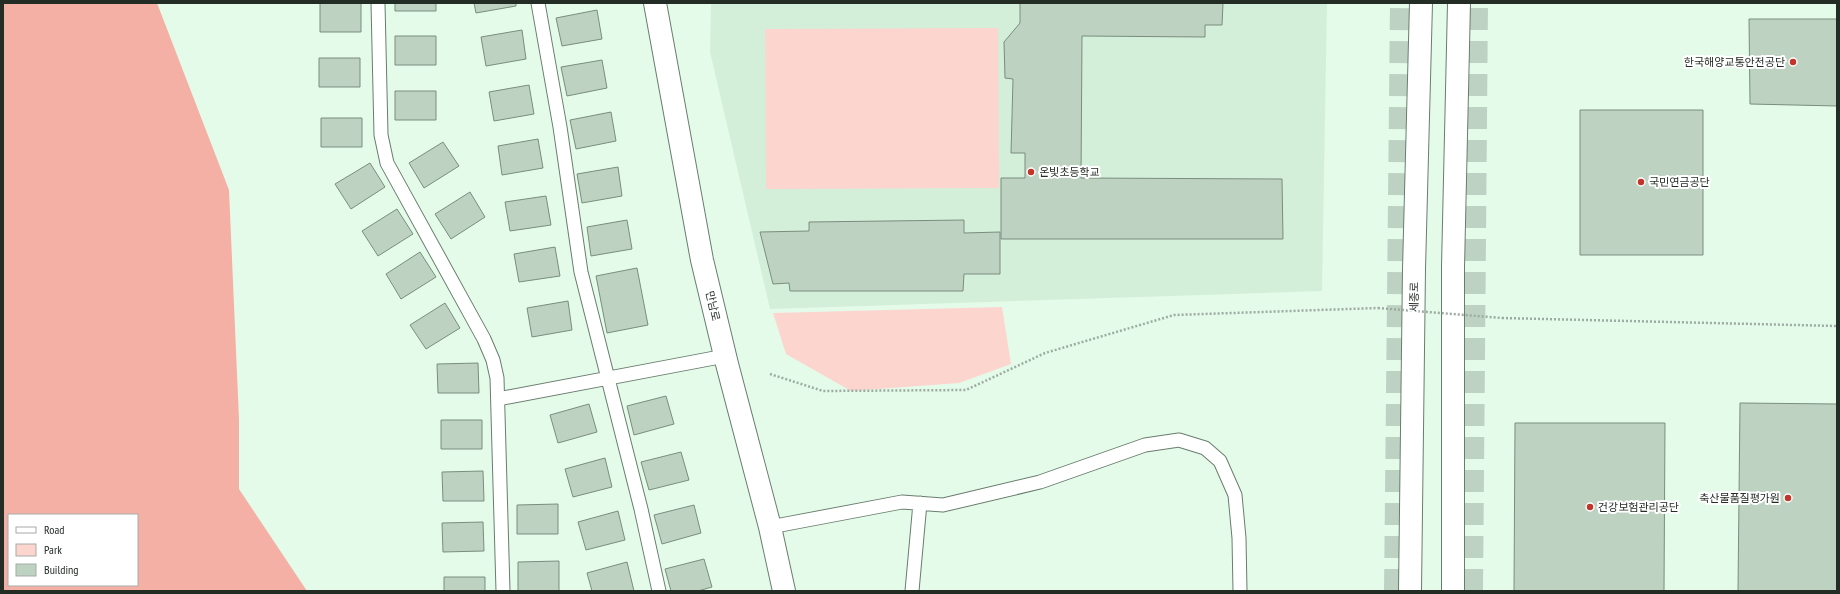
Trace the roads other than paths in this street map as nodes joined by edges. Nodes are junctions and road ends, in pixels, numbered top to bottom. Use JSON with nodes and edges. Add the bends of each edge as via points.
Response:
{"nodes":[{"id":1,"x":378,"y":3,"type":"edge"},
{"id":2,"x":538,"y":3,"type":"edge"},
{"id":3,"x":1421,"y":3,"type":"edge"},
{"id":4,"x":1459,"y":3,"type":"edge"},
{"id":5,"x":658,"y":8,"type":"edge"},
{"id":6,"x":725,"y":356,"type":"junction"},
{"id":7,"x":608,"y":378,"type":"junction"},
{"id":8,"x":498,"y":399,"type":"junction"},
{"id":9,"x":920,"y":503,"type":"junction"},
{"id":10,"x":770,"y":527,"type":"junction"},
{"id":11,"x":503,"y":591,"type":"edge"},
{"id":12,"x":659,"y":591,"type":"edge"},
{"id":13,"x":784,"y":591,"type":"edge"},
{"id":14,"x":912,"y":591,"type":"edge"},
{"id":15,"x":1240,"y":591,"type":"edge"},
{"id":16,"x":1410,"y":591,"type":"edge"},
{"id":17,"x":1453,"y":591,"type":"edge"}],
"edges":[{"from":1,"to":8,"type":"lane","via":[[381,135],[385,157],[484,339],[493,360]]},
{"from":2,"to":7,"type":"lane","via":[[560,127],[581,272]]},
{"from":3,"to":16,"type":"main road","name":"세종로","via":[[1414,269]]},
{"from":4,"to":17,"type":"main road","via":[[1453,267]]},
{"from":5,"to":6,"type":"main road","name":"만남로","via":[[702,260]]},
{"from":6,"to":7,"type":"lane"},
{"from":6,"to":10,"type":"main road","name":"만남로"},
{"from":7,"to":8,"type":"lane"},
{"from":7,"to":12,"type":"lane"},
{"from":8,"to":11,"type":"lane"},
{"from":9,"to":10,"type":"lane","via":[[902,502]]},
{"from":9,"to":14,"type":"lane"},
{"from":9,"to":15,"type":"lane","via":[[943,505],[1040,482],[1145,445],[1179,440],[1205,448],[1220,461],[1235,496]]},
{"from":10,"to":13,"type":"main road","name":"만남로"}]}
